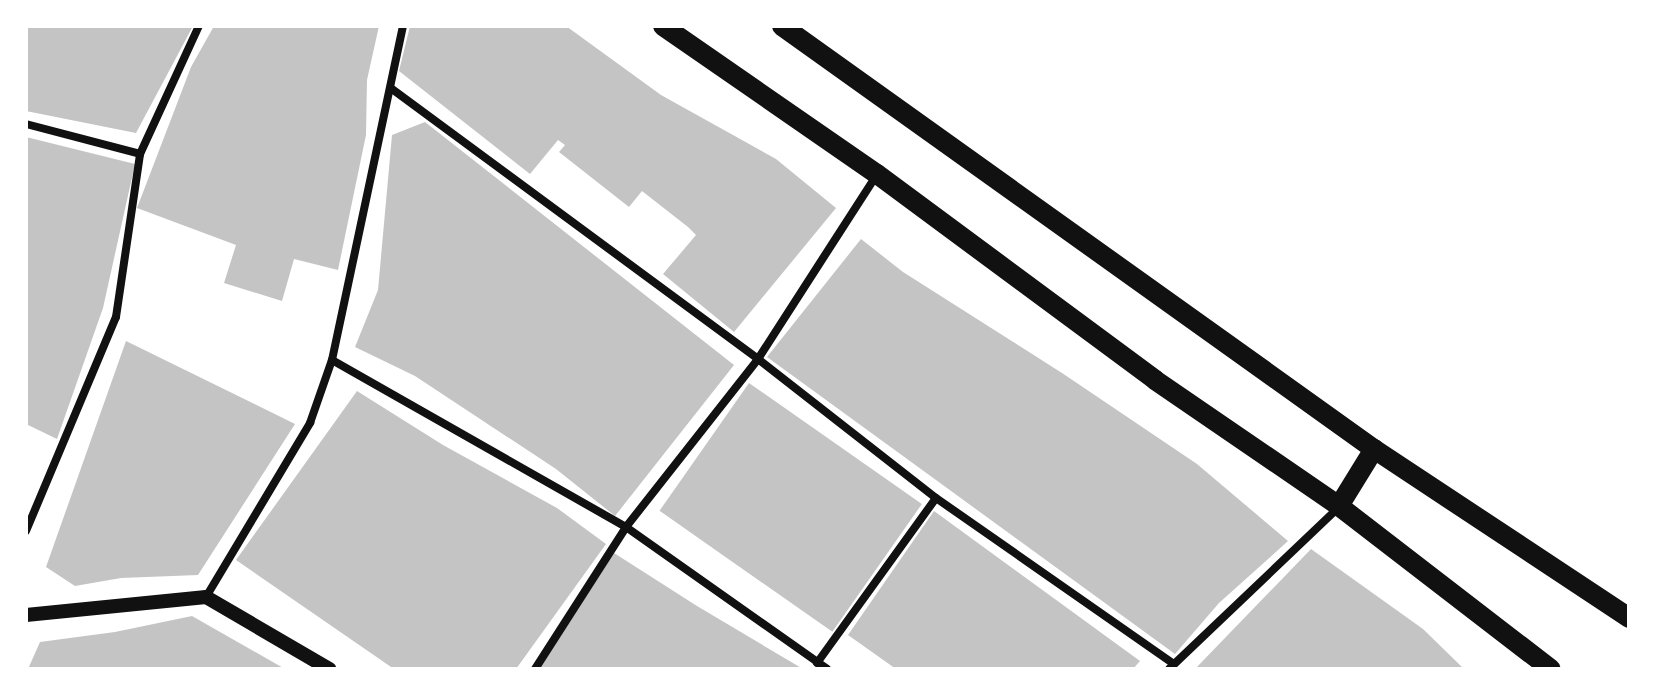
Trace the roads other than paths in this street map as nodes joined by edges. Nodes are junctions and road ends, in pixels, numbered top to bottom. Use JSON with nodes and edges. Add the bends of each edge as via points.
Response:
{"nodes":[{"id":1,"x":199,"y":26,"type":"edge"},
{"id":2,"x":403,"y":26,"type":"edge"},
{"id":3,"x":663,"y":26,"type":"edge"},
{"id":4,"x":782,"y":26,"type":"edge"},
{"id":5,"x":392,"y":89,"type":"junction"},
{"id":6,"x":26,"y":124,"type":"edge"},
{"id":7,"x":140,"y":154,"type":"junction"},
{"id":8,"x":877,"y":174,"type":"junction"},
{"id":9,"x":758,"y":359,"type":"junction"},
{"id":10,"x":332,"y":360,"type":"junction"},
{"id":11,"x":1374,"y":449,"type":"junction"},
{"id":12,"x":936,"y":498,"type":"junction"},
{"id":13,"x":1339,"y":506,"type":"junction"},
{"id":14,"x":626,"y":527,"type":"junction"},
{"id":15,"x":26,"y":531,"type":"edge"},
{"id":16,"x":206,"y":597,"type":"junction"},
{"id":17,"x":26,"y":615,"type":"edge"},
{"id":18,"x":1629,"y":618,"type":"edge"},
{"id":19,"x":817,"y":663,"type":"junction"},
{"id":20,"x":1172,"y":666,"type":"edge"},
{"id":21,"x":329,"y":669,"type":"edge"},
{"id":22,"x":535,"y":669,"type":"edge"},
{"id":23,"x":827,"y":669,"type":"edge"},
{"id":24,"x":1551,"y":669,"type":"edge"}],
"edges":[{"from":1,"to":7,"type":"street"},
{"from":2,"to":5,"type":"street"},
{"from":3,"to":8,"type":"main road"},
{"from":4,"to":11,"type":"main road"},
{"from":5,"to":9,"type":"street"},
{"from":5,"to":10,"type":"street"},
{"from":6,"to":7,"type":"street"},
{"from":7,"to":15,"type":"street","via":[[116,317]]},
{"from":8,"to":9,"type":"street"},
{"from":8,"to":13,"type":"main road","via":[[1155,380]]},
{"from":9,"to":12,"type":"street"},
{"from":9,"to":14,"type":"street"},
{"from":10,"to":14,"type":"street"},
{"from":10,"to":16,"type":"street","via":[[310,423]]},
{"from":11,"to":13,"type":"main road"},
{"from":11,"to":18,"type":"main road"},
{"from":12,"to":19,"type":"street"},
{"from":12,"to":20,"type":"street"},
{"from":13,"to":20,"type":"street"},
{"from":13,"to":24,"type":"main road"},
{"from":14,"to":19,"type":"street"},
{"from":14,"to":22,"type":"street"},
{"from":16,"to":17,"type":"street"},
{"from":16,"to":21,"type":"street"},
{"from":19,"to":23,"type":"street"}]}
